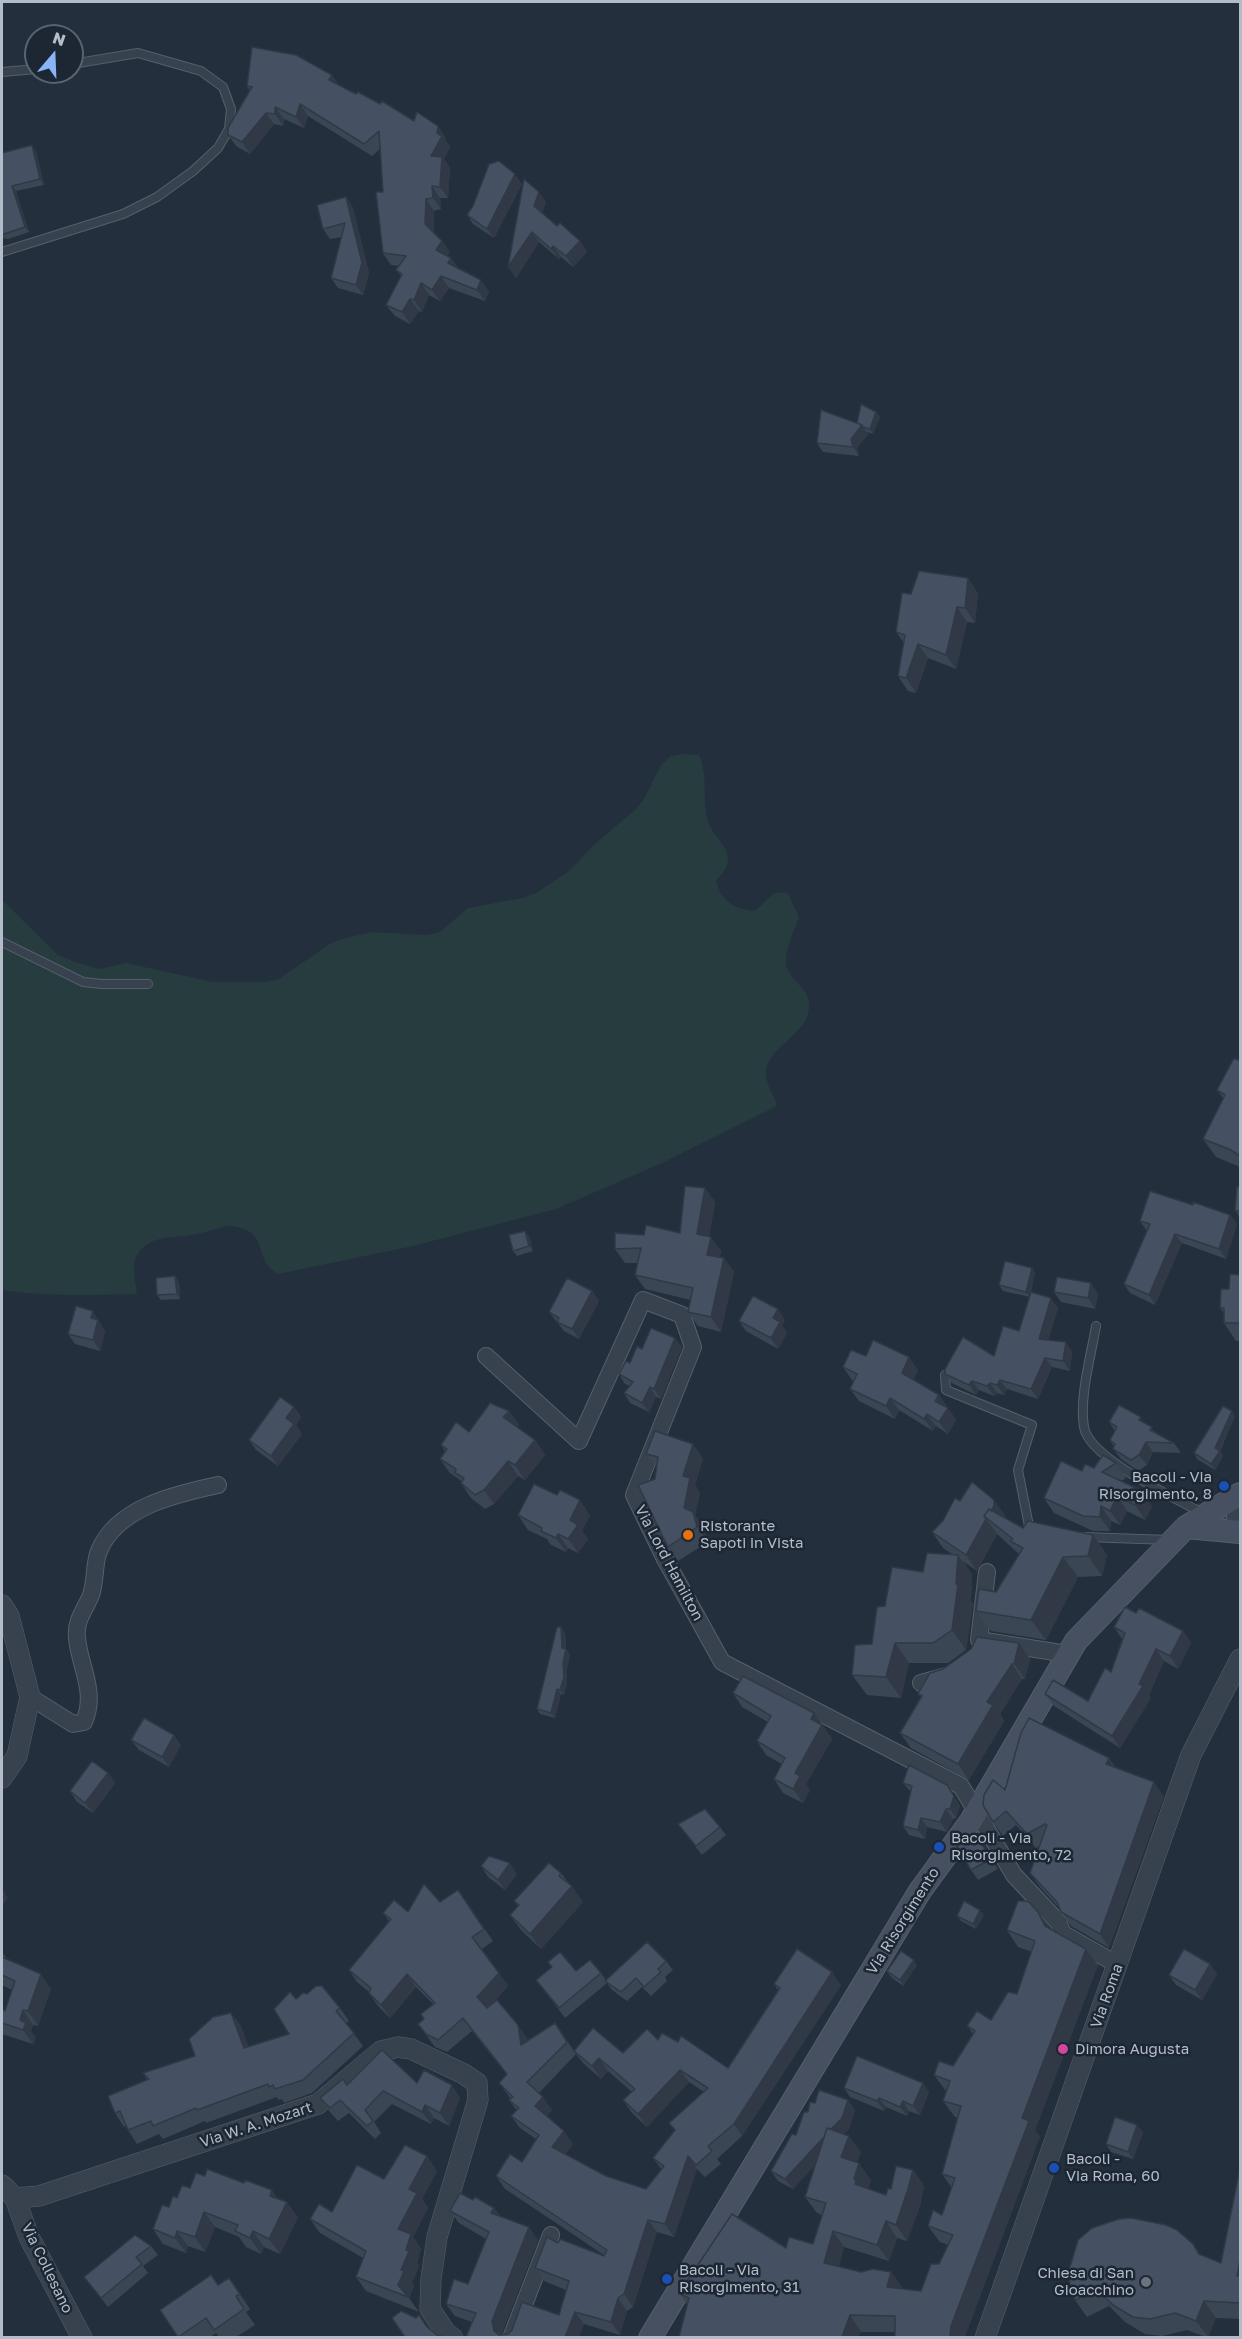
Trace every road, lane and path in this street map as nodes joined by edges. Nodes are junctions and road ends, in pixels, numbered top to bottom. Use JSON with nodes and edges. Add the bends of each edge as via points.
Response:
{"nodes":[{"id":1,"x":84,"y":62,"type":"edge"},
{"id":2,"x":24,"y":70,"type":"edge"},
{"id":3,"x":2,"y":72,"type":"edge"},
{"id":4,"x":2,"y":252,"type":"edge"},
{"id":5,"x":2,"y":942,"type":"edge"},
{"id":6,"x":148,"y":984,"type":"dead end"},
{"id":7,"x":1096,"y":1326,"type":"dead end"},
{"id":8,"x":486,"y":1356,"type":"dead end"},
{"id":9,"x":945,"y":1375,"type":"edge"},
{"id":10,"x":218,"y":1485,"type":"dead end"},
{"id":11,"x":1240,"y":1494,"type":"edge"},
{"id":12,"x":1240,"y":1499,"type":"edge"},
{"id":13,"x":1204,"y":1514,"type":"junction"},
{"id":14,"x":1239,"y":1533,"type":"edge"},
{"id":15,"x":1179,"y":1534,"type":"junction"},
{"id":16,"x":1042,"y":1536,"type":"edge"},
{"id":17,"x":1078,"y":1537,"type":"edge"},
{"id":18,"x":987,"y":1572,"type":"dead end"},
{"id":19,"x":2,"y":1605,"type":"edge"},
{"id":20,"x":1067,"y":1654,"type":"junction"},
{"id":21,"x":1240,"y":1659,"type":"edge"},
{"id":22,"x":958,"y":1669,"type":"edge"},
{"id":23,"x":921,"y":1683,"type":"edge"},
{"id":24,"x":30,"y":1697,"type":"junction"},
{"id":25,"x":2,"y":1778,"type":"edge"},
{"id":26,"x":976,"y":1813,"type":"junction"},
{"id":27,"x":1118,"y":1965,"type":"junction"},
{"id":28,"x":8,"y":2192,"type":"edge"},
{"id":29,"x":551,"y":2235,"type":"dead end"},
{"id":30,"x":82,"y":2337,"type":"edge"},
{"id":31,"x":453,"y":2337,"type":"edge"},
{"id":32,"x":511,"y":2337,"type":"edge"},
{"id":33,"x":650,"y":2337,"type":"edge"},
{"id":34,"x":985,"y":2337,"type":"edge"}],
"edges":[{"from":1,"to":4,"type":"lane","via":[[138,53],[201,71],[223,87],[231,109],[229,129],[218,148],[157,197],[123,214]]},
{"from":2,"to":3,"type":"lane"},
{"from":5,"to":6,"type":"lane","via":[[83,982]]},
{"from":7,"to":13,"type":"lane","via":[[1084,1404],[1084,1429],[1093,1445],[1109,1460]]},
{"from":8,"to":26,"type":"street","name":"Via Lord Hamilton","via":[[579,1441],[643,1300],[682,1315],[693,1347],[634,1495],[722,1662],[961,1786]]},
{"from":9,"to":16,"type":"lane","via":[[946,1390],[1032,1425],[1018,1470],[1030,1535]]},
{"from":10,"to":24,"type":"street","via":[[180,1493],[149,1506],[106,1535],[97,1554],[91,1596],[78,1619],[76,1636],[90,1697],[84,1722],[73,1724]]},
{"from":11,"to":13,"type":"main road","name":"Via Risorgimento"},
{"from":12,"to":14,"type":"street","via":[[1235,1516]]},
{"from":13,"to":15,"type":"main road","name":"Via Risorgimento"},
{"from":14,"to":15,"type":"main road"},
{"from":15,"to":17,"type":"lane"},
{"from":15,"to":20,"type":"main road","name":"Via Risorgimento"},
{"from":18,"to":20,"type":"street","via":[[978,1648]]},
{"from":19,"to":24,"type":"street","via":[[9,1616]]},
{"from":20,"to":26,"type":"main road","name":"Via Risorgimento"},
{"from":21,"to":27,"type":"street","name":"Via Roma","via":[[1191,1755]]},
{"from":22,"to":23,"type":"street","via":[[948,1676]]},
{"from":24,"to":25,"type":"street","via":[[17,1756]]},
{"from":26,"to":27,"type":"street","via":[[1014,1875],[1059,1923],[1062,1933]]},
{"from":26,"to":33,"type":"main road","name":"Via Risorgimento","via":[[920,1891]]},
{"from":27,"to":34,"type":"street","name":"Via Roma"},
{"from":28,"to":30,"type":"street","name":"Via Collesano"},
{"from":28,"to":31,"type":"street","name":"Via W. A. Mozart","via":[[39,2196],[318,2104],[381,2051],[411,2049],[477,2083],[478,2100],[437,2237],[431,2279],[430,2309]]},
{"from":29,"to":32,"type":"street"}]}
